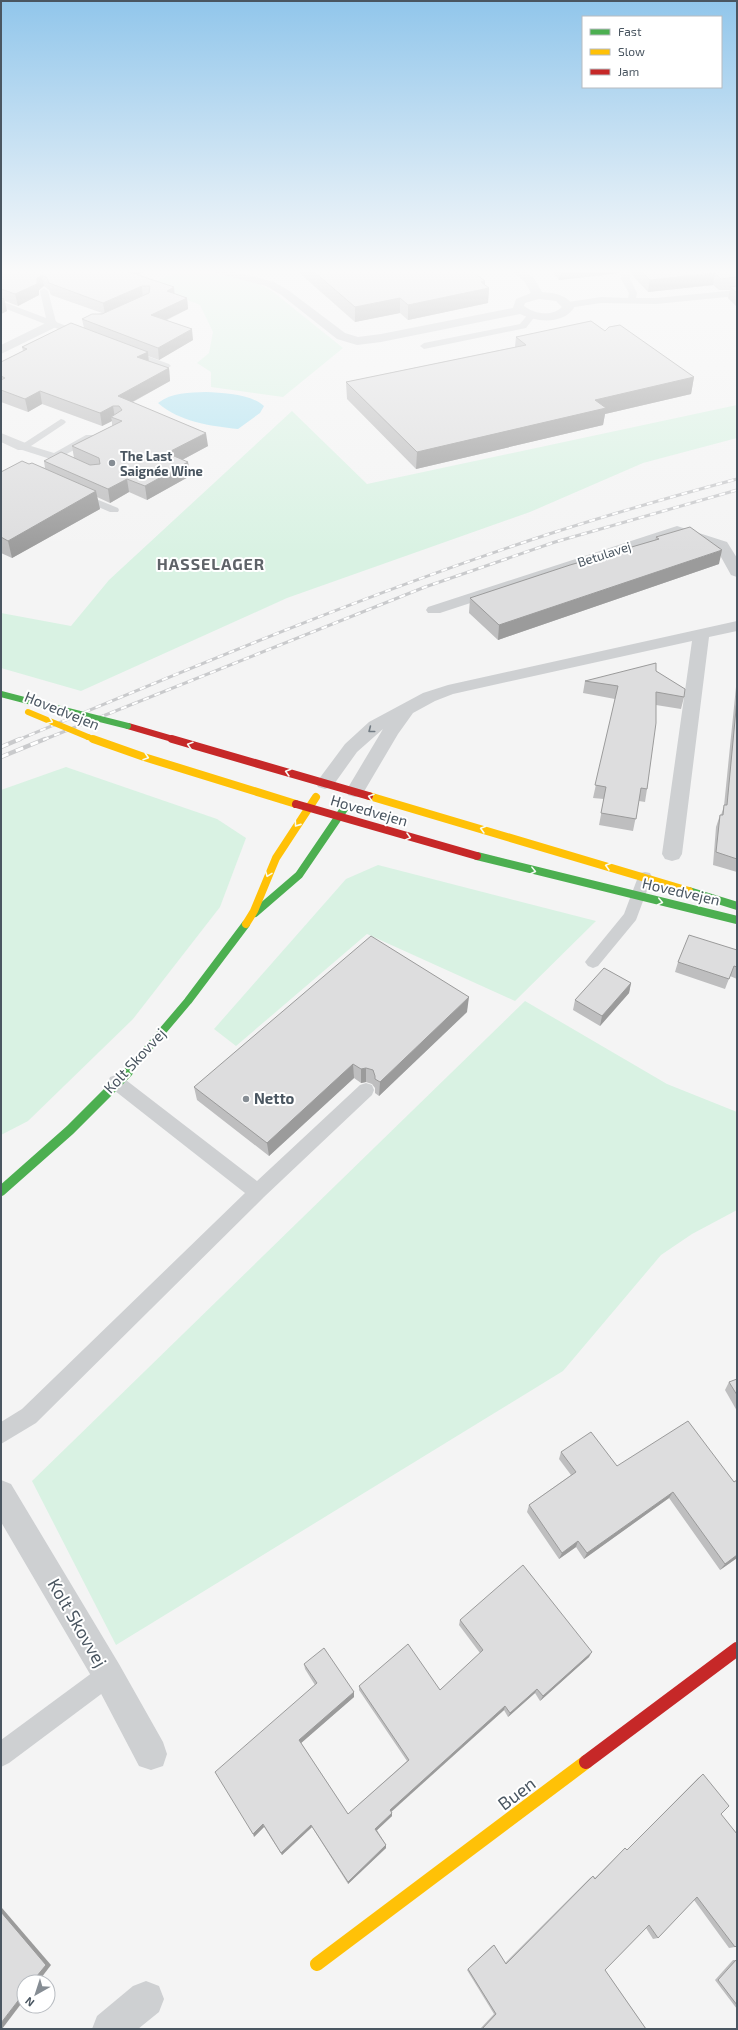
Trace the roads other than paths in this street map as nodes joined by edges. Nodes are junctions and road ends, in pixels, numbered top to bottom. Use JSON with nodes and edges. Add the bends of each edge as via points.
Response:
{"nodes":[{"id":1,"x":162,"y":365,"type":"edge"},
{"id":2,"x":166,"y":366,"type":"edge"},
{"id":3,"x":61,"y":422,"type":"dead end"},
{"id":4,"x":97,"y":434,"type":"edge"},
{"id":5,"x":1,"y":437,"type":"edge"},
{"id":6,"x":23,"y":451,"type":"junction"},
{"id":7,"x":55,"y":456,"type":"junction"},
{"id":8,"x":76,"y":465,"type":"edge"},
{"id":9,"x":72,"y":492,"type":"edge"},
{"id":10,"x":114,"y":510,"type":"dead end"},
{"id":11,"x":737,"y":572,"type":"edge"},
{"id":12,"x":434,"y":610,"type":"dead end"},
{"id":13,"x":737,"y":626,"type":"edge"},
{"id":14,"x":701,"y":632,"type":"junction"},
{"id":15,"x":1,"y":694,"type":"edge"},
{"id":16,"x":1,"y":701,"type":"edge"},
{"id":17,"x":405,"y":711,"type":"junction"},
{"id":18,"x":325,"y":783,"type":"junction"},
{"id":19,"x":355,"y":792,"type":"junction"},
{"id":20,"x":308,"y":808,"type":"junction"},
{"id":21,"x":339,"y":817,"type":"junction"},
{"id":22,"x":672,"y":854,"type":"dead end"},
{"id":23,"x":645,"y":877,"type":"junction"},
{"id":24,"x":638,"y":897,"type":"junction"},
{"id":25,"x":737,"y":906,"type":"edge"},
{"id":26,"x":252,"y":915,"type":"junction"},
{"id":27,"x":737,"y":920,"type":"edge"},
{"id":28,"x":592,"y":962,"type":"dead end"},
{"id":29,"x":116,"y":1082,"type":"junction"},
{"id":30,"x":366,"y":1090,"type":"edge"},
{"id":31,"x":1,"y":1191,"type":"edge"},
{"id":32,"x":258,"y":1192,"type":"junction"},
{"id":33,"x":1,"y":1434,"type":"edge"},
{"id":34,"x":1,"y":1494,"type":"edge"},
{"id":35,"x":737,"y":1649,"type":"edge"},
{"id":36,"x":108,"y":1675,"type":"junction"},
{"id":37,"x":150,"y":1754,"type":"dead end"},
{"id":38,"x":1,"y":1755,"type":"edge"},
{"id":39,"x":317,"y":1964,"type":"dead end"},
{"id":40,"x":146,"y":1999,"type":"dead end"},
{"id":41,"x":110,"y":2029,"type":"edge"}],
"edges":[{"from":1,"to":2,"type":"lane"},
{"from":3,"to":6,"type":"lane"},
{"from":4,"to":7,"type":"lane"},
{"from":5,"to":6,"type":"street"},
{"from":6,"to":7,"type":"lane"},
{"from":7,"to":8,"type":"lane"},
{"from":9,"to":10,"type":"lane"},
{"from":11,"to":12,"type":"street","name":"Betulavej","via":[[722,545],[677,530]]},
{"from":13,"to":14,"type":"street"},
{"from":14,"to":17,"type":"street","via":[[448,690]]},
{"from":14,"to":22,"type":"street"},
{"from":18,"to":15,"type":"main road","name":"Hovedvejen","one_way":true,"bridge":true,"via":[[128,726]]},
{"from":16,"to":20,"type":"main road","name":"Hovedvejen","one_way":true,"bridge":true,"via":[[96,740]]},
{"from":17,"to":18,"type":"street","one_way":true,"via":[[360,738]]},
{"from":17,"to":19,"type":"street"},
{"from":18,"to":19,"type":"main road","name":"Hovedvejen"},
{"from":18,"to":20,"type":"main road","name":"Kolt Skovvej"},
{"from":19,"to":21,"type":"main road","name":"Kolt Skovvej"},
{"from":23,"to":19,"type":"main road","name":"Hovedvejen","one_way":true},
{"from":20,"to":21,"type":"main road","name":"Hovedvejen"},
{"from":20,"to":26,"type":"main road","name":"Kolt Skovvej","one_way":true,"via":[[271,867]]},
{"from":21,"to":24,"type":"main road","name":"Hovedvejen","one_way":true},
{"from":21,"to":26,"type":"main road","name":"Kolt Skovvej","via":[[299,875]]},
{"from":23,"to":24,"type":"lane"},
{"from":23,"to":25,"type":"main road","name":"Hovedvejen"},
{"from":24,"to":27,"type":"main road","name":"Hovedvejen","one_way":true},
{"from":24,"to":28,"type":"lane","via":[[631,916]]},
{"from":26,"to":29,"type":"main road","name":"Kolt Skovvej","via":[[163,1032]]},
{"from":29,"to":31,"type":"main road","name":"Kolt Skovvej","via":[[80,1121]]},
{"from":29,"to":32,"type":"lane"},
{"from":30,"to":32,"type":"lane"},
{"from":32,"to":33,"type":"lane","via":[[30,1416]]},
{"from":34,"to":36,"type":"street","name":"Kolt Skovvej"},
{"from":35,"to":39,"type":"main road","name":"Buen"},
{"from":36,"to":37,"type":"street","name":"Kolt Skovvej"},
{"from":36,"to":38,"type":"lane"},
{"from":40,"to":41,"type":"street"}]}
